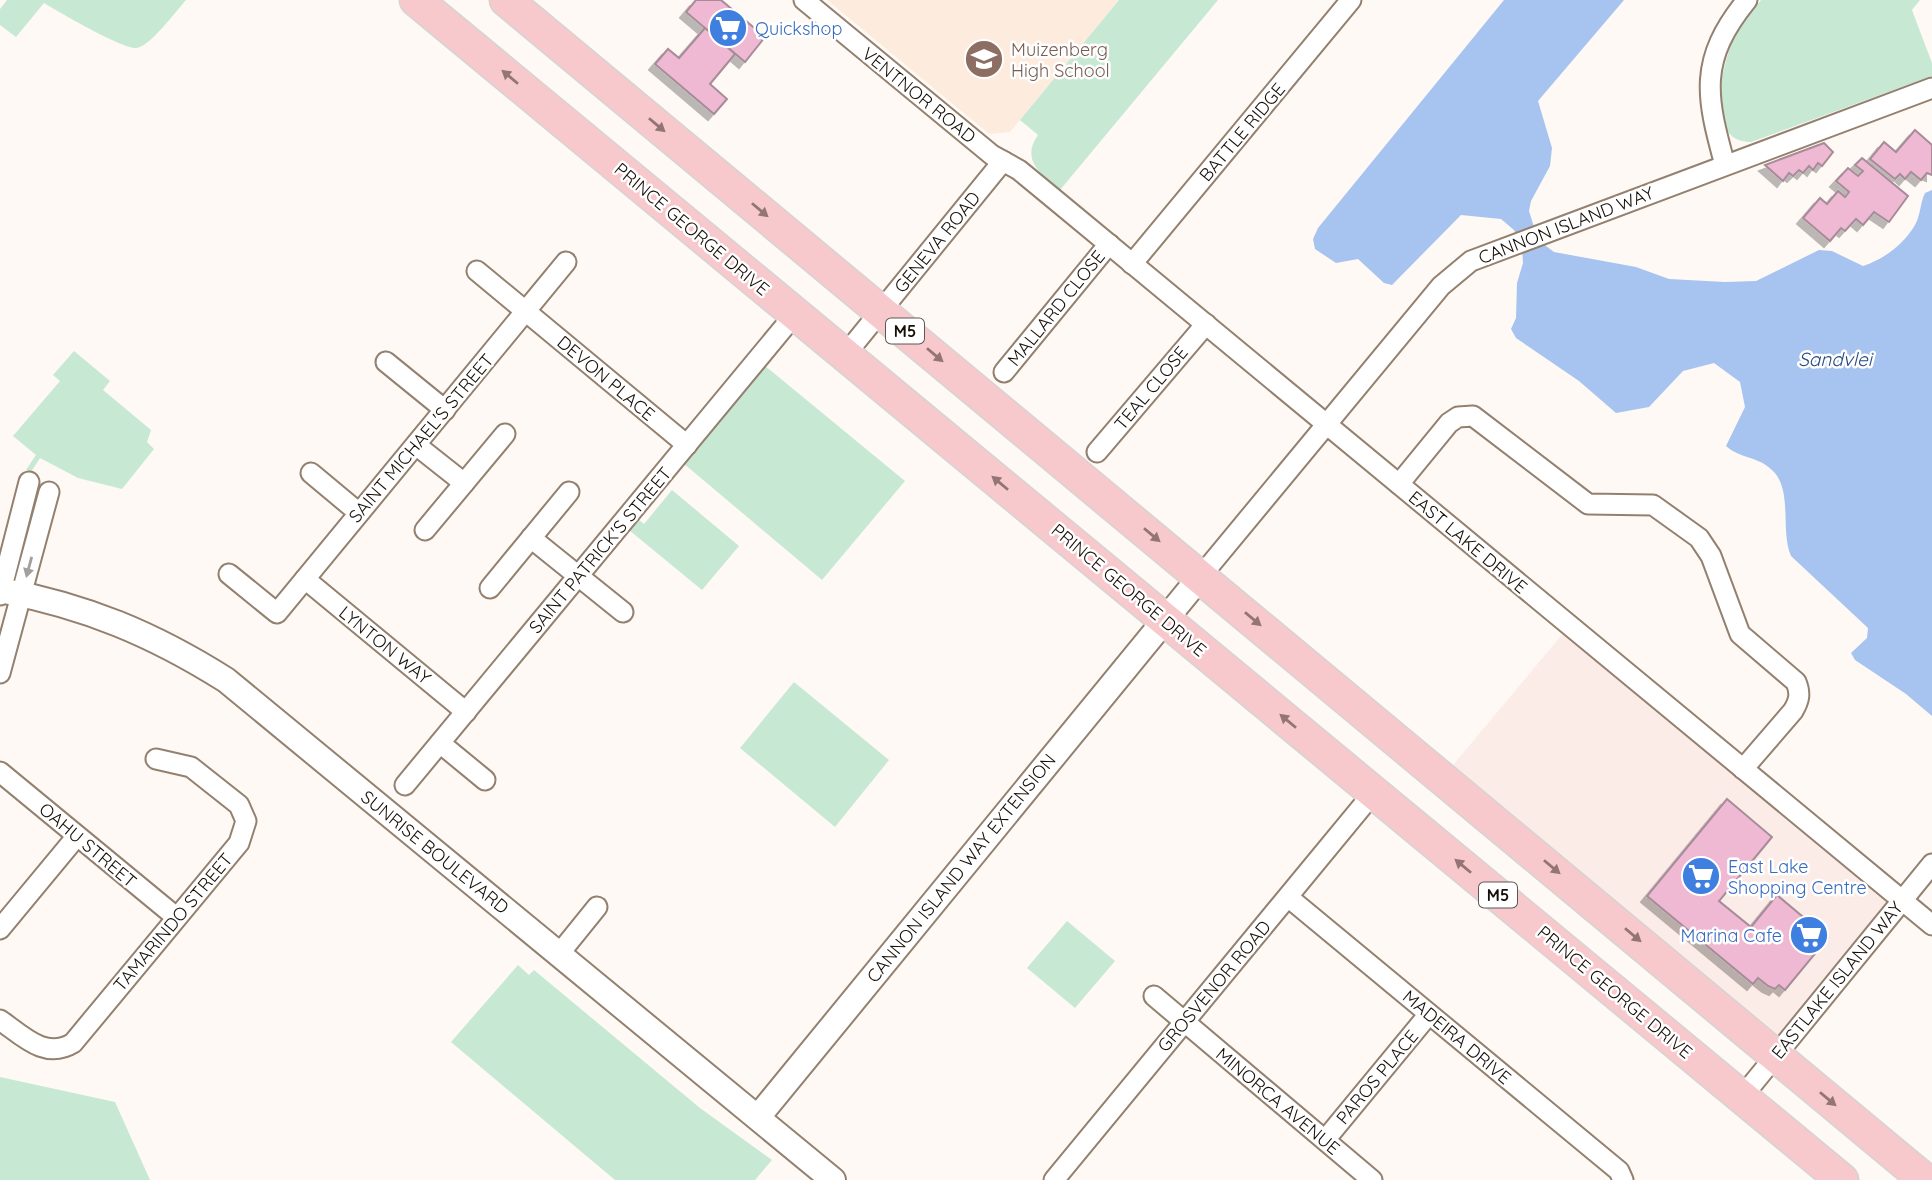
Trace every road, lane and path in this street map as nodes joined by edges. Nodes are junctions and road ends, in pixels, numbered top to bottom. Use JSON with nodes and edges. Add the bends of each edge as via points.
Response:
{"nodes":[{"id":1,"x":416,"y":0,"type":"edge"},
{"id":2,"x":506,"y":0,"type":"edge"},
{"id":3,"x":804,"y":0,"type":"edge"},
{"id":4,"x":1351,"y":0,"type":"edge"},
{"id":5,"x":1747,"y":0,"type":"edge"},
{"id":6,"x":1932,"y":88,"type":"edge"},
{"id":7,"x":1003,"y":161,"type":"junction"},
{"id":8,"x":1725,"y":165,"type":"junction"},
{"id":9,"x":1108,"y":244,"type":"junction"},
{"id":10,"x":566,"y":262,"type":"dead end"},
{"id":11,"x":1132,"y":264,"type":"junction"},
{"id":12,"x":477,"y":271,"type":"dead end"},
{"id":13,"x":526,"y":311,"type":"junction"},
{"id":14,"x":881,"y":311,"type":"junction"},
{"id":15,"x":795,"y":314,"type":"junction"},
{"id":16,"x":1206,"y":324,"type":"junction"},
{"id":17,"x":845,"y":355,"type":"junction"},
{"id":18,"x":386,"y":362,"type":"dead end"},
{"id":19,"x":1004,"y":372,"type":"dead end"},
{"id":20,"x":444,"y":410,"type":"junction"},
{"id":21,"x":1326,"y":424,"type":"junction"},
{"id":22,"x":505,"y":434,"type":"dead end"},
{"id":23,"x":416,"y":445,"type":"junction"},
{"id":24,"x":687,"y":445,"type":"junction"},
{"id":25,"x":1097,"y":452,"type":"dead end"},
{"id":26,"x":311,"y":473,"type":"dead end"},
{"id":27,"x":29,"y":482,"type":"dead end"},
{"id":28,"x":464,"y":483,"type":"junction"},
{"id":29,"x":1399,"y":484,"type":"junction"},
{"id":30,"x":49,"y":492,"type":"dead end"},
{"id":31,"x":569,"y":492,"type":"dead end"},
{"id":32,"x":359,"y":513,"type":"junction"},
{"id":33,"x":425,"y":530,"type":"dead end"},
{"id":34,"x":531,"y":538,"type":"junction"},
{"id":35,"x":229,"y":574,"type":"dead end"},
{"id":36,"x":579,"y":576,"type":"junction"},
{"id":37,"x":1201,"y":576,"type":"junction"},
{"id":38,"x":305,"y":579,"type":"junction"},
{"id":39,"x":489,"y":588,"type":"dead end"},
{"id":40,"x":6,"y":593,"type":"edge"},
{"id":41,"x":623,"y":612,"type":"dead end"},
{"id":42,"x":1165,"y":620,"type":"junction"},
{"id":43,"x":0,"y":673,"type":"edge"},
{"id":44,"x":466,"y":712,"type":"junction"},
{"id":45,"x":440,"y":743,"type":"junction"},
{"id":46,"x":156,"y":759,"type":"dead end"},
{"id":47,"x":1743,"y":769,"type":"junction"},
{"id":48,"x":0,"y":772,"type":"edge"},
{"id":49,"x":485,"y":780,"type":"dead end"},
{"id":50,"x":405,"y":785,"type":"dead end"},
{"id":51,"x":1374,"y":792,"type":"junction"},
{"id":52,"x":77,"y":835,"type":"junction"},
{"id":53,"x":1932,"y":864,"type":"edge"},
{"id":54,"x":1288,"y":897,"type":"junction"},
{"id":55,"x":1902,"y":901,"type":"junction"},
{"id":56,"x":597,"y":907,"type":"dead end"},
{"id":57,"x":176,"y":917,"type":"junction"},
{"id":58,"x":1932,"y":925,"type":"edge"},
{"id":59,"x":0,"y":929,"type":"edge"},
{"id":60,"x":559,"y":954,"type":"junction"},
{"id":61,"x":1154,"y":996,"type":"dead end"},
{"id":62,"x":1429,"y":1014,"type":"junction"},
{"id":63,"x":0,"y":1020,"type":"edge"},
{"id":64,"x":1185,"y":1022,"type":"junction"},
{"id":65,"x":1776,"y":1055,"type":"junction"},
{"id":66,"x":1742,"y":1097,"type":"junction"},
{"id":67,"x":758,"y":1116,"type":"junction"},
{"id":68,"x":1325,"y":1140,"type":"junction"},
{"id":69,"x":833,"y":1180,"type":"edge"},
{"id":70,"x":1054,"y":1180,"type":"edge"},
{"id":71,"x":1372,"y":1180,"type":"edge"},
{"id":72,"x":1623,"y":1180,"type":"edge"},
{"id":73,"x":1842,"y":1180,"type":"edge"},
{"id":74,"x":1925,"y":1180,"type":"edge"}],
"edges":[{"from":15,"to":1,"type":"main road","name":"PRINCE GEORGE DRIVE","number":"M5","one_way":true},
{"from":2,"to":14,"type":"main road","number":"M5","one_way":true},
{"from":3,"to":7,"type":"street","name":"VENTNOR ROAD"},
{"from":4,"to":11,"type":"street","name":"BATTLE RIDGE"},
{"from":5,"to":8,"type":"street","via":[[1719,44],[1709,87],[1709,108]]},
{"from":6,"to":8,"type":"street","name":"CANNON ISLAND WAY"},
{"from":7,"to":9,"type":"street","name":"EAST LAKE DRIVE"},
{"from":7,"to":14,"type":"street","name":"GENEVA ROAD"},
{"from":8,"to":21,"type":"street","name":"CANNON ISLAND WAY","via":[[1471,261],[1441,286]]},
{"from":9,"to":11,"type":"street","name":"EAST LAKE DRIVE"},
{"from":9,"to":19,"type":"street","name":"MALLARD CLOSE"},
{"from":10,"to":13,"type":"street","name":"SAINT MICHAEL'S STREET"},
{"from":11,"to":16,"type":"street","name":"EAST LAKE DRIVE"},
{"from":12,"to":13,"type":"street","name":"DEVON PLACE"},
{"from":13,"to":20,"type":"street","name":"SAINT MICHAEL'S STREET"},
{"from":13,"to":24,"type":"street","name":"DEVON PLACE"},
{"from":14,"to":17,"type":"street","name":"GENEVA ROAD"},
{"from":14,"to":37,"type":"main road","number":"M5","one_way":true},
{"from":15,"to":17,"type":"main road","name":"PRINCE GEORGE DRIVE","number":"M5"},
{"from":15,"to":24,"type":"street","name":"SAINT PATRICK'S STREET"},
{"from":16,"to":21,"type":"street","name":"EAST LAKE DRIVE"},
{"from":16,"to":25,"type":"street","name":"TEAL CLOSE"},
{"from":42,"to":17,"type":"main road","name":"PRINCE GEORGE DRIVE","number":"M5","one_way":true},
{"from":18,"to":20,"type":"street"},
{"from":20,"to":23,"type":"street","name":"SAINT MICHAEL'S STREET"},
{"from":21,"to":29,"type":"street","name":"EAST LAKE DRIVE"},
{"from":21,"to":37,"type":"street","name":"CANNON ISLAND WAY"},
{"from":22,"to":28,"type":"street"},
{"from":23,"to":28,"type":"street"},
{"from":23,"to":32,"type":"street","name":"SAINT MICHAEL'S STREET"},
{"from":24,"to":36,"type":"street","name":"SAINT PATRICK'S STREET"},
{"from":26,"to":32,"type":"street"},
{"from":27,"to":40,"type":"street"},
{"from":28,"to":33,"type":"street"},
{"from":29,"to":47,"type":"street","name":"EAST LAKE DRIVE"},
{"from":29,"to":47,"type":"street","via":[[1450,423],[1473,416],[1588,504],[1653,505],[1699,538],[1711,556],[1740,634],[1799,689],[1793,710]]},
{"from":30,"to":40,"type":"street","one_way":true},
{"from":31,"to":34,"type":"street"},
{"from":32,"to":38,"type":"street","name":"SAINT MICHAEL'S STREET"},
{"from":34,"to":36,"type":"street"},
{"from":34,"to":39,"type":"street"},
{"from":35,"to":38,"type":"street","name":"SAINT MICHAEL'S STREET","via":[[277,613]]},
{"from":36,"to":41,"type":"street"},
{"from":36,"to":44,"type":"street","name":"SAINT PATRICK'S STREET"},
{"from":37,"to":42,"type":"street","name":"CANNON ISLAND WAY EXTENSION"},
{"from":37,"to":65,"type":"main road","number":"M5","one_way":true},
{"from":38,"to":44,"type":"street","name":"LYNTON WAY"},
{"from":40,"to":43,"type":"street"},
{"from":40,"to":60,"type":"street","name":"SUNRISE BOULEVARD","via":[[86,610],[137,629],[226,680]]},
{"from":51,"to":42,"type":"main road","name":"PRINCE GEORGE DRIVE","number":"M5","one_way":true},
{"from":42,"to":67,"type":"street","name":"CANNON ISLAND WAY EXTENSION"},
{"from":44,"to":45,"type":"street","name":"SAINT PATRICK'S STREET"},
{"from":45,"to":49,"type":"street"},
{"from":45,"to":50,"type":"street","name":"SAINT PATRICK'S STREET"},
{"from":46,"to":57,"type":"street","name":"TAMARINDO STREET","via":[[191,767],[239,805],[246,821],[239,843]]},
{"from":47,"to":55,"type":"street","name":"EAST LAKE DRIVE"},
{"from":48,"to":52,"type":"street","name":"OAHU STREET"},
{"from":51,"to":54,"type":"street","name":"GROSVENOR ROAD"},
{"from":66,"to":51,"type":"main road","name":"PRINCE GEORGE DRIVE","number":"M5","one_way":true},
{"from":52,"to":57,"type":"street","name":"OAHU STREET"},
{"from":52,"to":59,"type":"street"},
{"from":53,"to":55,"type":"street","name":"EASTLAKE ISLAND WAY"},
{"from":54,"to":62,"type":"street","name":"MADEIRA DRIVE"},
{"from":54,"to":64,"type":"street","name":"GROSVENOR ROAD"},
{"from":55,"to":58,"type":"street","name":"EAST LAKE DRIVE"},
{"from":55,"to":65,"type":"street","name":"EASTLAKE ISLAND WAY"},
{"from":56,"to":60,"type":"street"},
{"from":57,"to":63,"type":"street","name":"TAMARINDO STREET","via":[[64,1049],[36,1046]]},
{"from":60,"to":67,"type":"street","name":"SUNRISE BOULEVARD"},
{"from":61,"to":64,"type":"street","name":"MINORCA AVENUE"},
{"from":62,"to":68,"type":"street","name":"PAROS PLACE"},
{"from":62,"to":72,"type":"street","name":"MADEIRA DRIVE","via":[[1619,1171]]},
{"from":64,"to":68,"type":"street","name":"MINORCA AVENUE"},
{"from":64,"to":70,"type":"street","name":"GROSVENOR ROAD"},
{"from":65,"to":66,"type":"street","name":"EASTLAKE ISLAND WAY"},
{"from":65,"to":74,"type":"main road","number":"M5","one_way":true},
{"from":66,"to":73,"type":"main road","name":"PRINCE GEORGE DRIVE","number":"M5"},
{"from":67,"to":69,"type":"street","name":"SUNRISE BOULEVARD"},
{"from":68,"to":71,"type":"street","name":"MINORCA AVENUE"}]}
